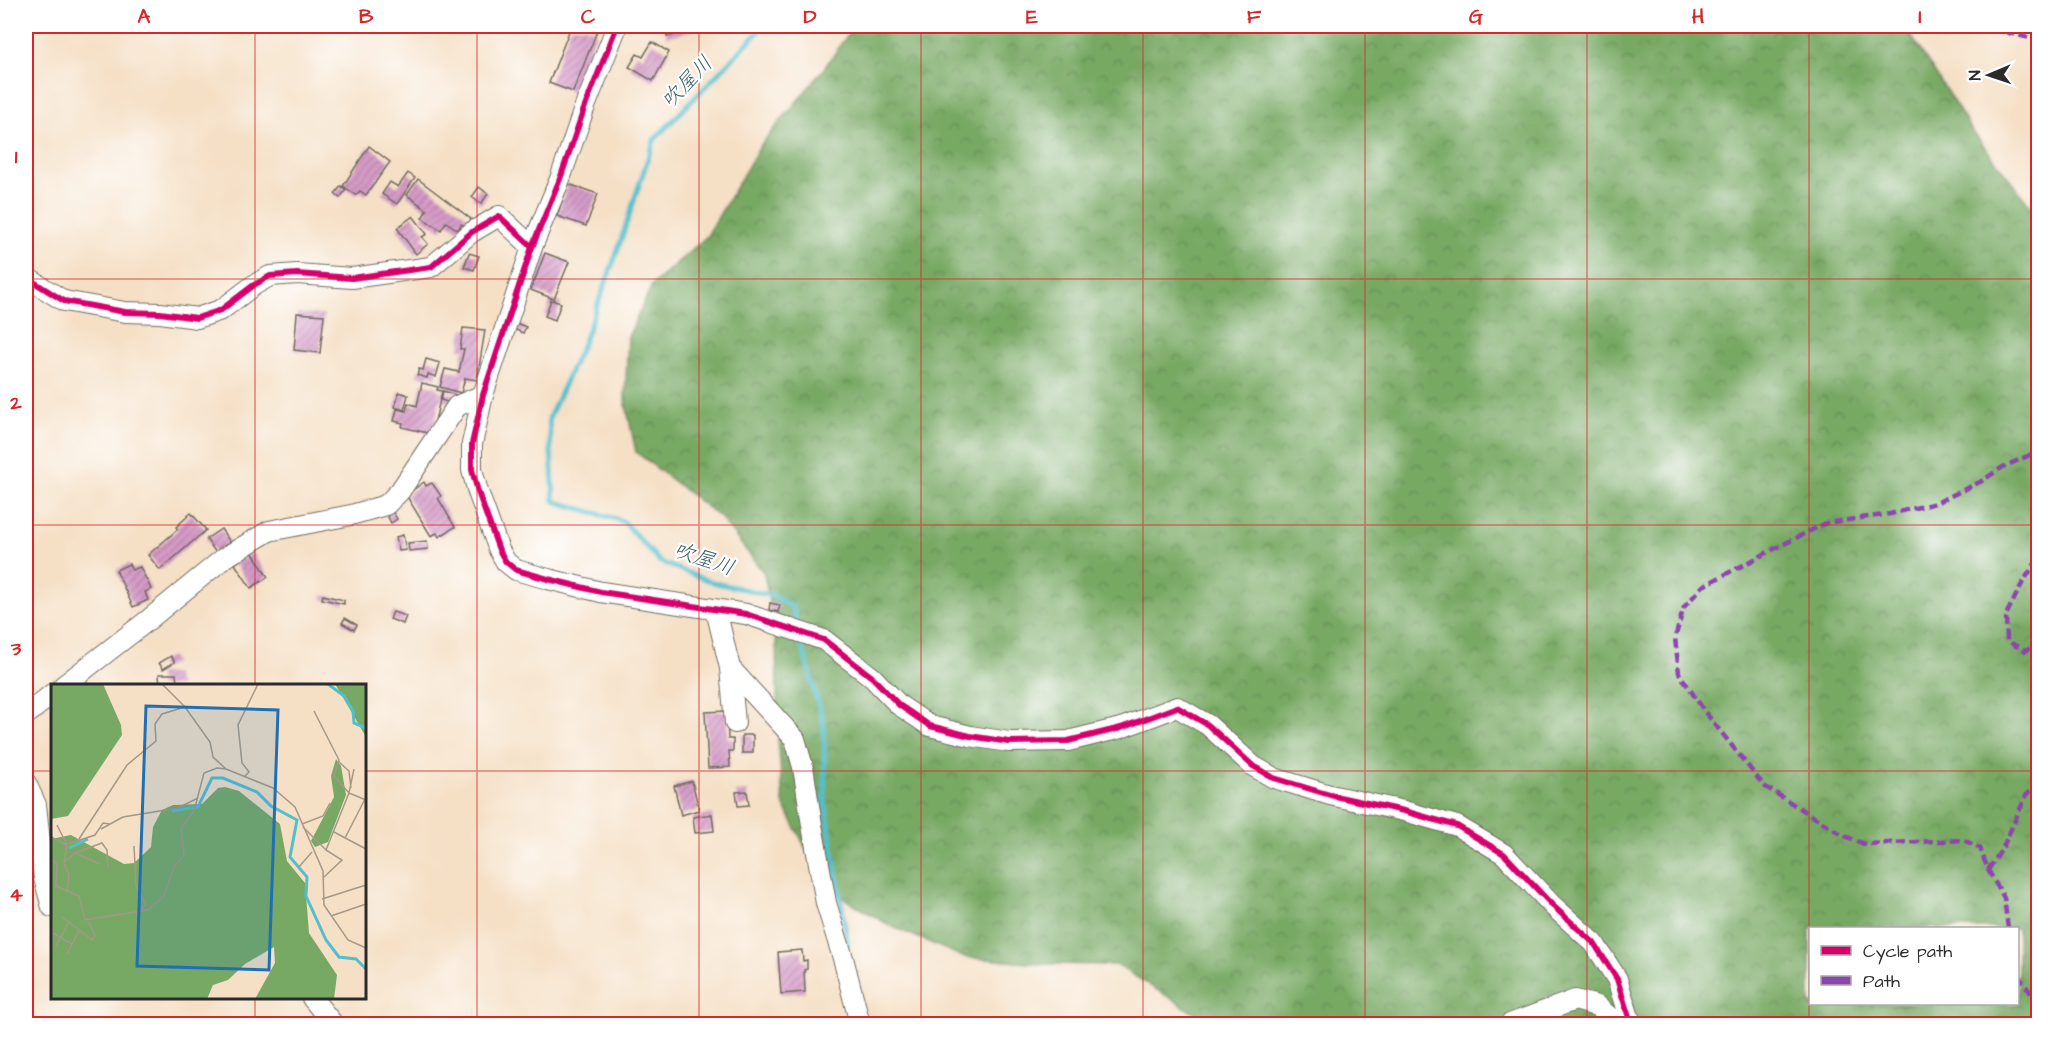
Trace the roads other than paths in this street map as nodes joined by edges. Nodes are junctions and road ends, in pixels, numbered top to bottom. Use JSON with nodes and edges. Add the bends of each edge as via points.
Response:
{"nodes":[{"id":1,"x":617,"y":26,"type":"edge"},
{"id":2,"x":532,"y":247,"type":"junction"},
{"id":3,"x":26,"y":277,"type":"edge"},
{"id":4,"x":483,"y":395,"type":"junction"},
{"id":5,"x":716,"y":610,"type":"junction"},
{"id":6,"x":730,"y":668,"type":"junction"},
{"id":7,"x":66,"y":684,"type":"edge"},
{"id":8,"x":51,"y":695,"type":"edge"},
{"id":9,"x":26,"y":715,"type":"edge"},
{"id":10,"x":735,"y":723,"type":"dead end"},
{"id":11,"x":26,"y":783,"type":"edge"},
{"id":12,"x":51,"y":903,"type":"edge"},
{"id":13,"x":313,"y":999,"type":"edge"},
{"id":14,"x":333,"y":1024,"type":"edge"},
{"id":15,"x":860,"y":1024,"type":"edge"},
{"id":16,"x":1510,"y":1024,"type":"edge"},
{"id":17,"x":1618,"y":1024,"type":"edge"},
{"id":18,"x":1631,"y":1024,"type":"edge"}],
"edges":[{"from":1,"to":2,"type":"street"},
{"from":2,"to":3,"type":"street","via":[[499,216],[472,232],[431,267],[352,278],[270,276],[221,310],[197,318],[124,312],[64,301]]},
{"from":2,"to":4,"type":"street"},
{"from":4,"to":5,"type":"street","via":[[472,444],[472,470],[506,562],[516,570],[601,592]]},
{"from":4,"to":7,"type":"street","via":[[458,406],[400,491],[386,505],[268,531],[224,558]]},
{"from":5,"to":6,"type":"street"},
{"from":5,"to":18,"type":"street","via":[[746,614],[824,640],[872,677],[899,705],[930,726],[1009,742],[1068,741],[1121,728],[1177,707],[1208,725],[1253,766],[1274,778],[1457,826],[1504,854],[1594,943],[1617,979]]},
{"from":6,"to":10,"type":"street"},
{"from":6,"to":15,"type":"street","via":[[795,739],[826,903]]},
{"from":8,"to":9,"type":"street"},
{"from":11,"to":12,"type":"street","via":[[36,805],[44,878]]},
{"from":13,"to":14,"type":"street"},
{"from":16,"to":17,"type":"street","via":[[1575,1000],[1597,1006]]}]}
